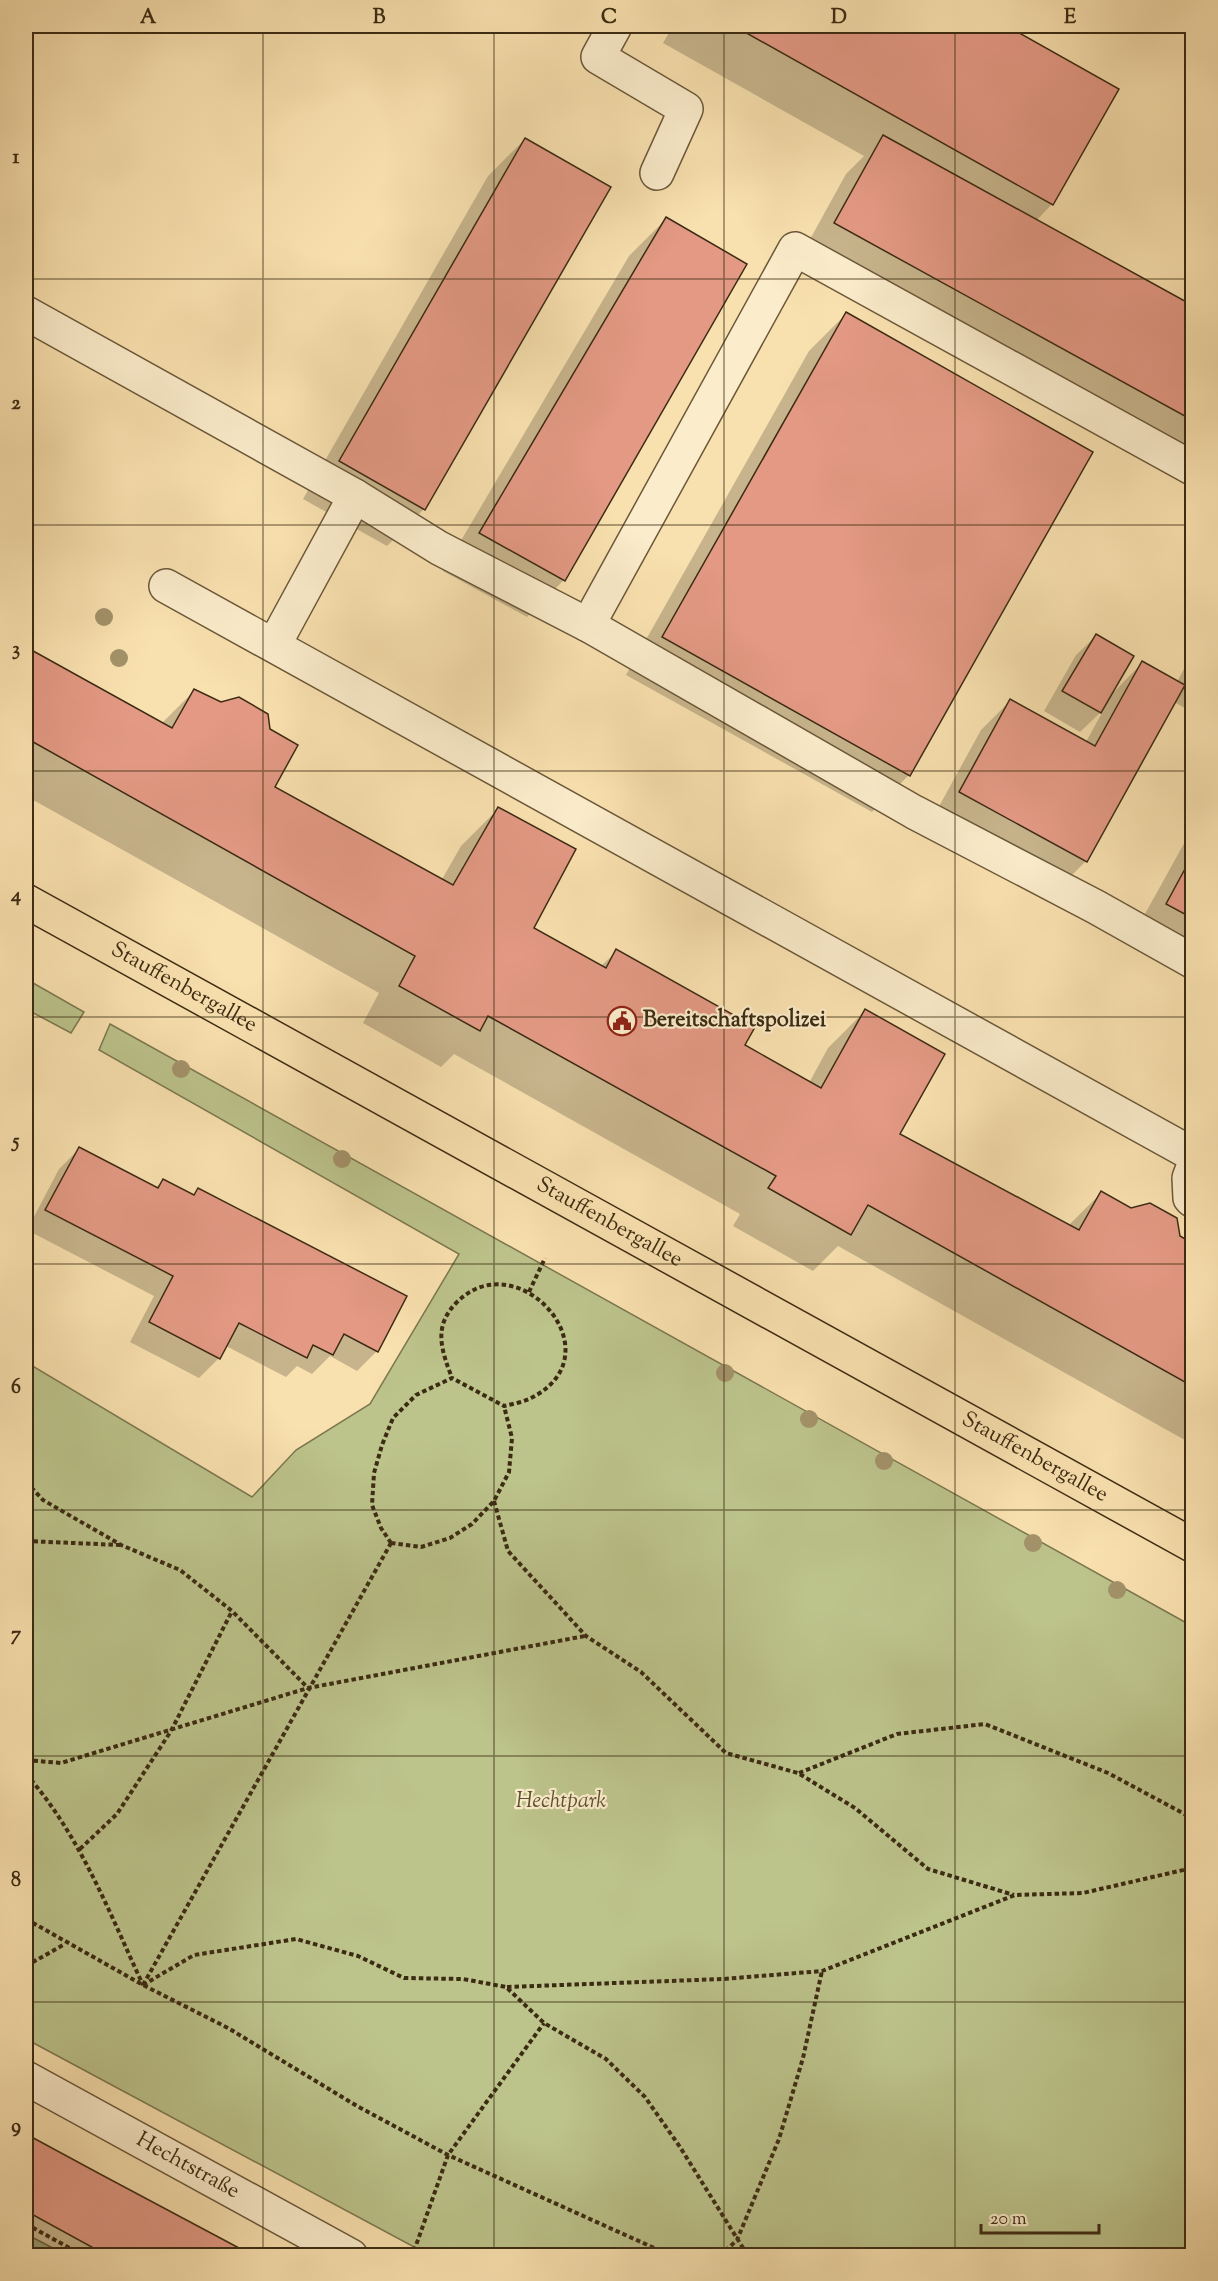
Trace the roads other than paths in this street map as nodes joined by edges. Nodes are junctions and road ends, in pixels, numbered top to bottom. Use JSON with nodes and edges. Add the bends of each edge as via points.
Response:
{"nodes":[{"id":1,"x":615,"y":26,"type":"edge"},
{"id":2,"x":657,"y":173,"type":"dead end"},
{"id":3,"x":26,"y":313,"type":"edge"},
{"id":4,"x":1192,"y":468,"type":"edge"},
{"id":5,"x":355,"y":496,"type":"junction"},
{"id":6,"x":166,"y":586,"type":"dead end"},
{"id":7,"x":588,"y":625,"type":"junction"},
{"id":8,"x":274,"y":645,"type":"junction"},
{"id":9,"x":26,"y":901,"type":"edge"},
{"id":10,"x":1192,"y":961,"type":"edge"},
{"id":11,"x":1192,"y":1154,"type":"edge"},
{"id":12,"x":1192,"y":1170,"type":"edge"},
{"id":13,"x":1192,"y":1200,"type":"edge"},
{"id":14,"x":1192,"y":1545,"type":"edge"},
{"id":15,"x":26,"y":2078,"type":"edge"},
{"id":16,"x":351,"y":2256,"type":"edge"}],
"edges":[{"from":1,"to":2,"type":"street","via":[[598,57],[686,109]]},
{"from":3,"to":5,"type":"street"},
{"from":4,"to":7,"type":"street","via":[[795,249]]},
{"from":5,"to":7,"type":"street","via":[[439,548]]},
{"from":5,"to":8,"type":"street"},
{"from":6,"to":8,"type":"street"},
{"from":7,"to":10,"type":"street","via":[[914,812]]},
{"from":8,"to":11,"type":"street"},
{"from":9,"to":14,"type":"main road","name":"Stauffenbergallee"},
{"from":12,"to":13,"type":"street"},
{"from":15,"to":16,"type":"street","name":"Hechtstraße"}]}
